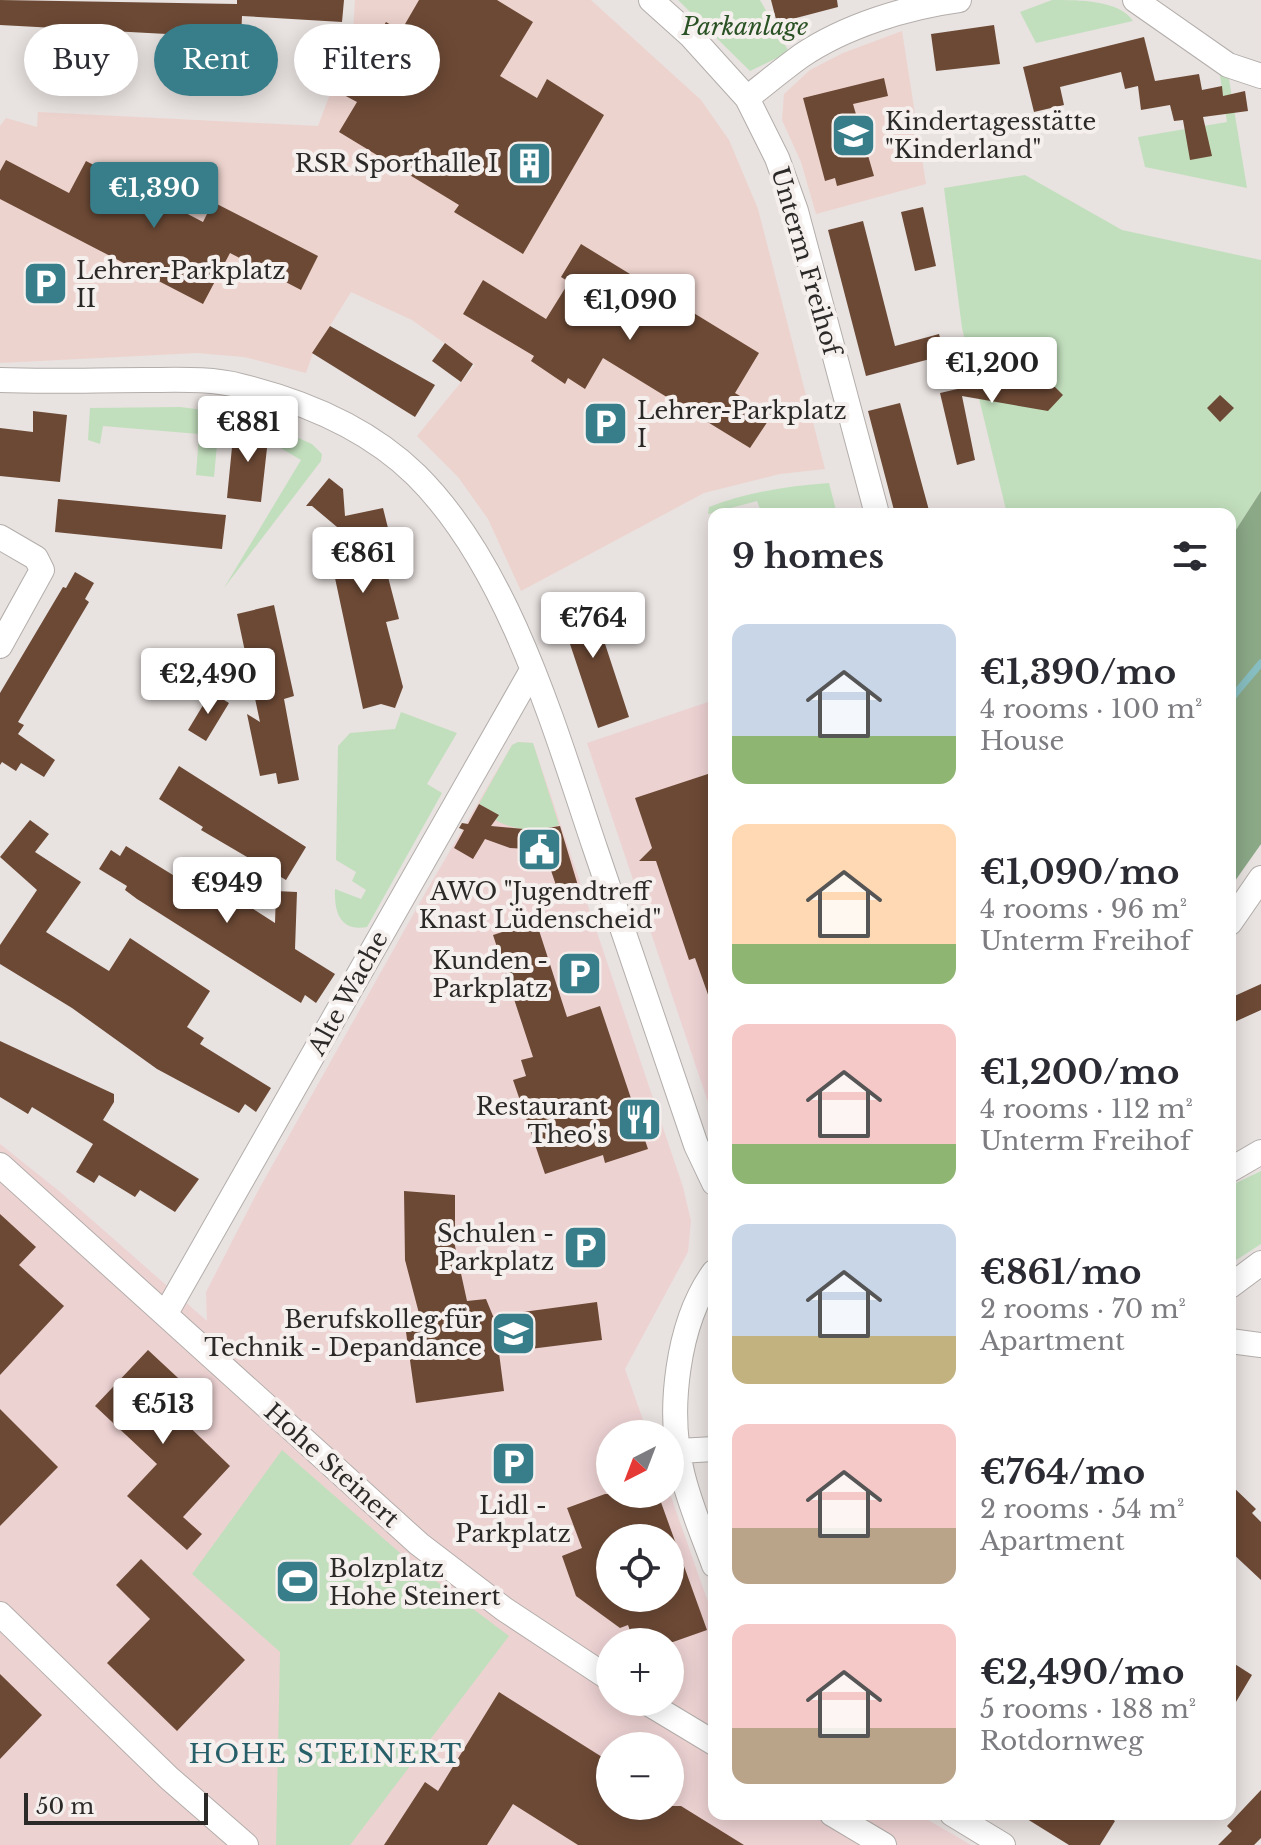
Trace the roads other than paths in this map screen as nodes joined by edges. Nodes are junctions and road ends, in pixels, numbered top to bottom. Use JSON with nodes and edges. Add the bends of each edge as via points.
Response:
{"nodes":[{"id":1,"x":651,"y":0,"type":"edge"},
{"id":2,"x":959,"y":0,"type":"edge"},
{"id":3,"x":1135,"y":0,"type":"edge"},
{"id":4,"x":1261,"y":76,"type":"edge"},
{"id":5,"x":747,"y":98,"type":"junction"},
{"id":6,"x":0,"y":380,"type":"edge"},
{"id":7,"x":875,"y":508,"type":"edge"},
{"id":8,"x":0,"y":537,"type":"edge"},
{"id":9,"x":0,"y":646,"type":"edge"},
{"id":10,"x":531,"y":672,"type":"junction"},
{"id":11,"x":1261,"y":878,"type":"edge"},
{"id":12,"x":1236,"y":914,"type":"edge"},
{"id":13,"x":1261,"y":1152,"type":"edge"},
{"id":14,"x":0,"y":1165,"type":"edge"},
{"id":15,"x":1236,"y":1167,"type":"edge"},
{"id":16,"x":708,"y":1170,"type":"edge"},
{"id":17,"x":1261,"y":1263,"type":"edge"},
{"id":18,"x":708,"y":1282,"type":"edge"},
{"id":19,"x":1236,"y":1282,"type":"edge"},
{"id":20,"x":166,"y":1313,"type":"junction"},
{"id":21,"x":1236,"y":1342,"type":"edge"},
{"id":22,"x":1261,"y":1345,"type":"edge"},
{"id":23,"x":678,"y":1420,"type":"edge"},
{"id":24,"x":708,"y":1449,"type":"edge"},
{"id":25,"x":684,"y":1451,"type":"edge"},
{"id":26,"x":684,"y":1479,"type":"edge"},
{"id":27,"x":708,"y":1548,"type":"edge"},
{"id":28,"x":0,"y":1614,"type":"edge"},
{"id":29,"x":596,"y":1670,"type":"edge"},
{"id":30,"x":669,"y":1716,"type":"edge"},
{"id":31,"x":708,"y":1739,"type":"edge"},
{"id":32,"x":842,"y":1820,"type":"edge"},
{"id":33,"x":962,"y":1820,"type":"edge"},
{"id":34,"x":246,"y":1845,"type":"edge"},
{"id":35,"x":884,"y":1845,"type":"edge"},
{"id":36,"x":1003,"y":1845,"type":"edge"}],
"edges":[{"from":1,"to":5,"type":"street","name":"Unterm Freihof"},
{"from":2,"to":5,"type":"street","via":[[908,10],[833,40],[803,55]]},
{"from":3,"to":4,"type":"street","via":[[1228,65]]},
{"from":5,"to":7,"type":"street","name":"Unterm Freihof","via":[[786,180]]},
{"from":6,"to":10,"type":"street","via":[[213,381],[283,398],[349,425],[407,467],[448,511],[476,550]]},
{"from":8,"to":9,"type":"street","via":[[36,558],[42,570]]},
{"from":10,"to":16,"type":"street"},
{"from":10,"to":20,"type":"street","name":"Alte Wache"},
{"from":11,"to":12,"type":"street"},
{"from":13,"to":15,"type":"street"},
{"from":14,"to":20,"type":"street","name":"Hohe Steinert"},
{"from":17,"to":19,"type":"street"},
{"from":18,"to":23,"type":"street","via":[[684,1344],[676,1389]]},
{"from":20,"to":29,"type":"street","name":"Hohe Steinert","via":[[419,1544]]},
{"from":21,"to":22,"type":"street"},
{"from":24,"to":25,"type":"street"},
{"from":26,"to":27,"type":"street"},
{"from":28,"to":34,"type":"street"},
{"from":30,"to":31,"type":"street"},
{"from":32,"to":35,"type":"street"},
{"from":33,"to":36,"type":"street"}]}
